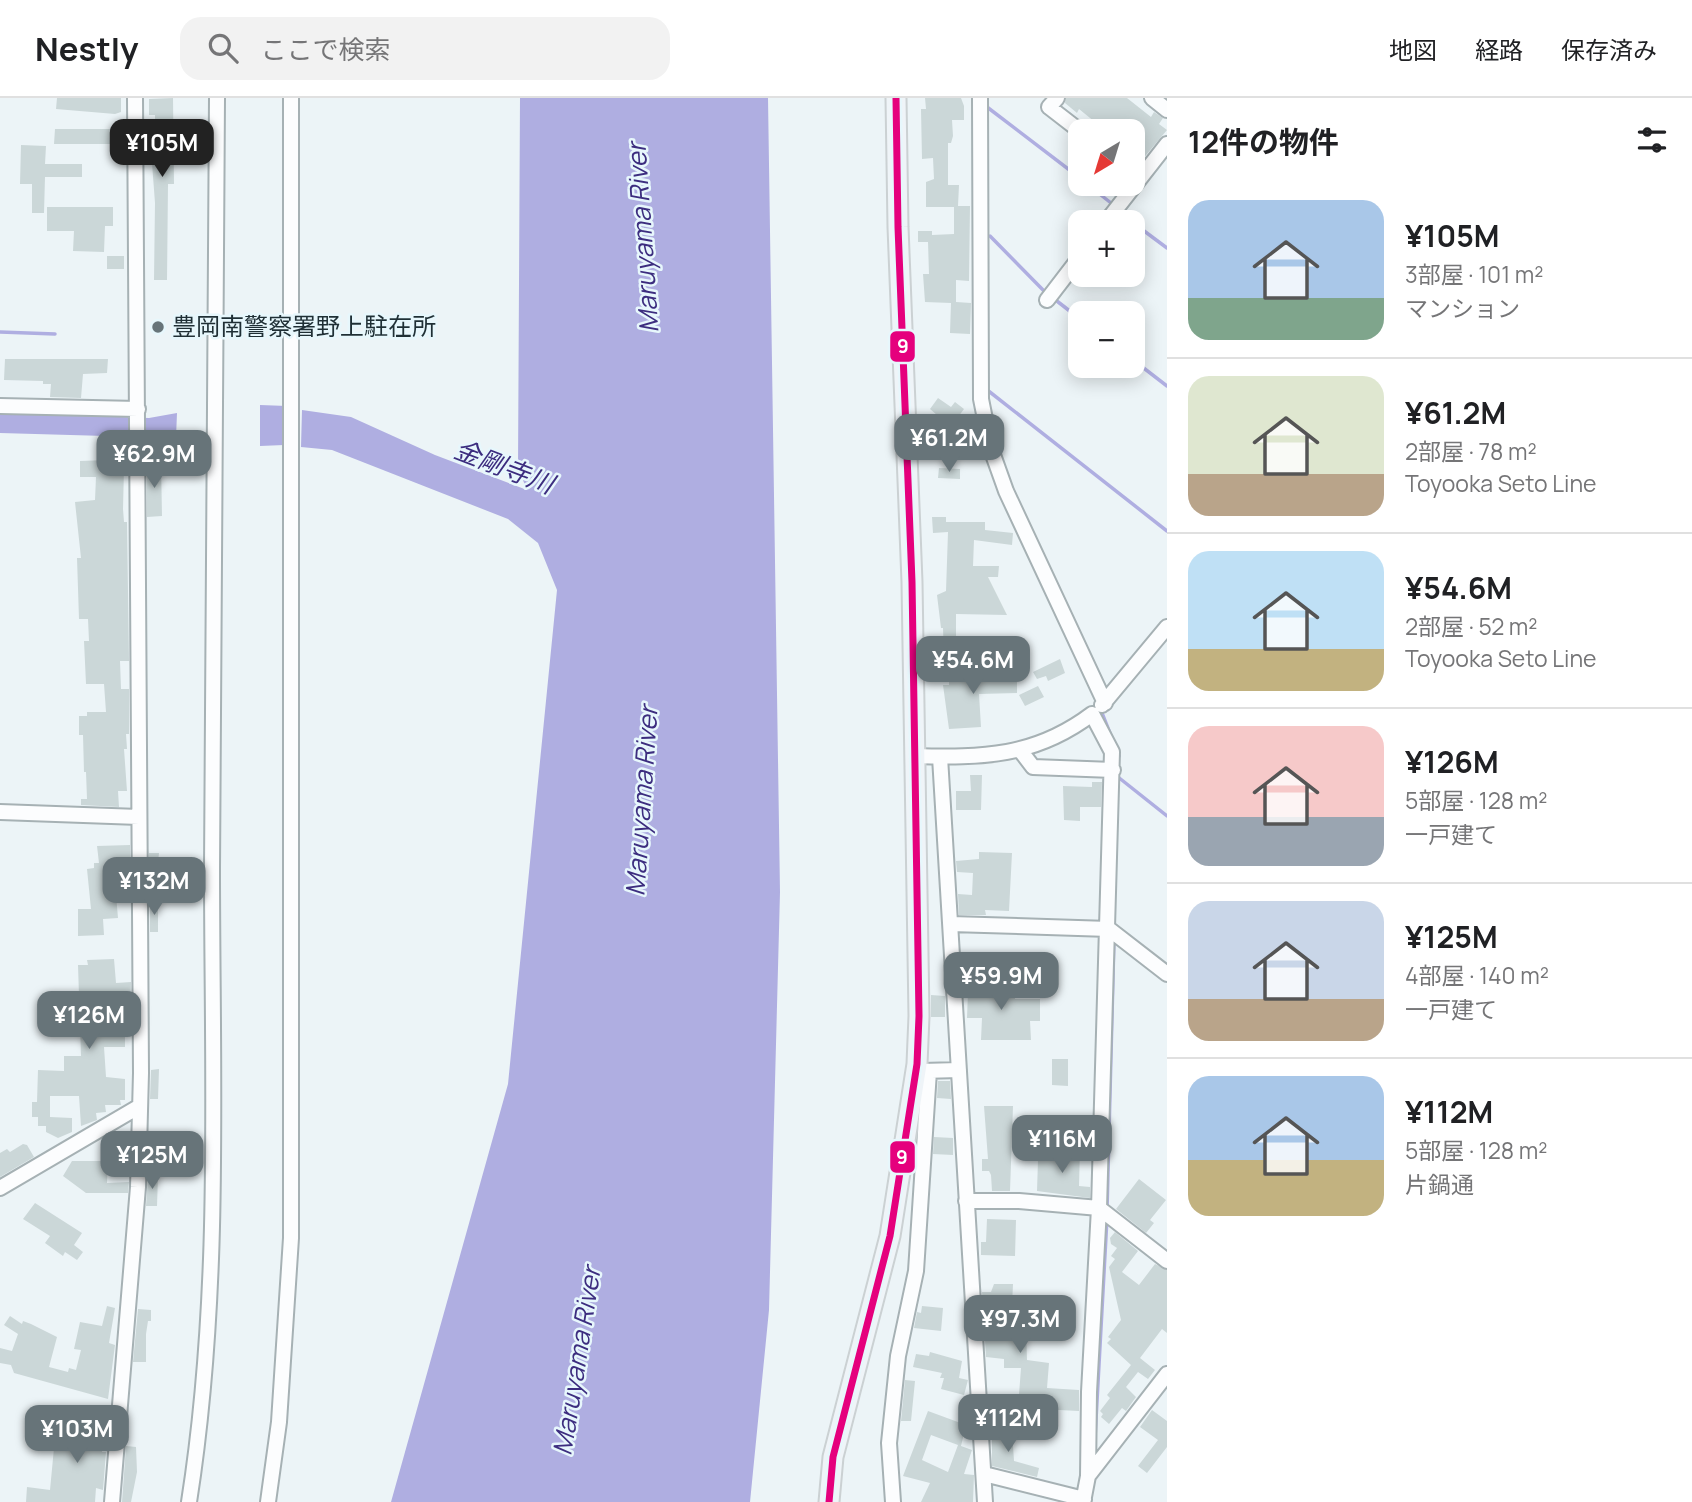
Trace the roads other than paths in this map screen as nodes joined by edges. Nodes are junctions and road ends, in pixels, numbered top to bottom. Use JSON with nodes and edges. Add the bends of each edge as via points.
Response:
{"nodes":[{"id":1,"x":135,"y":98,"type":"edge"},
{"id":2,"x":217,"y":98,"type":"edge"},
{"id":3,"x":291,"y":98,"type":"edge"},
{"id":4,"x":896,"y":98,"type":"edge"},
{"id":5,"x":980,"y":98,"type":"edge"},
{"id":6,"x":1057,"y":98,"type":"edge"},
{"id":7,"x":1152,"y":98,"type":"edge"},
{"id":8,"x":1167,"y":110,"type":"edge"},
{"id":9,"x":1068,"y":122,"type":"edge"},
{"id":10,"x":1167,"y":144,"type":"edge"},
{"id":11,"x":1145,"y":165,"type":"edge"},
{"id":12,"x":1068,"y":272,"type":"edge"},
{"id":13,"x":1046,"y":300,"type":"dead end"},
{"id":14,"x":0,"y":406,"type":"edge"},
{"id":15,"x":138,"y":411,"type":"junction"},
{"id":16,"x":1167,"y":627,"type":"edge"},
{"id":17,"x":1100,"y":708,"type":"junction"},
{"id":18,"x":1020,"y":750,"type":"junction"},
{"id":19,"x":914,"y":756,"type":"junction"},
{"id":20,"x":940,"y":757,"type":"junction"},
{"id":21,"x":1113,"y":769,"type":"junction"},
{"id":22,"x":0,"y":812,"type":"edge"},
{"id":23,"x":139,"y":817,"type":"junction"},
{"id":24,"x":951,"y":924,"type":"junction"},
{"id":25,"x":1109,"y":929,"type":"junction"},
{"id":26,"x":1167,"y":974,"type":"edge"},
{"id":27,"x":959,"y":1070,"type":"junction"},
{"id":28,"x":922,"y":1071,"type":"junction"},
{"id":29,"x":140,"y":1105,"type":"junction"},
{"id":30,"x":0,"y":1188,"type":"edge"},
{"id":31,"x":966,"y":1201,"type":"junction"},
{"id":32,"x":1099,"y":1208,"type":"junction"},
{"id":33,"x":1167,"y":1261,"type":"edge"},
{"id":34,"x":1167,"y":1374,"type":"edge"},
{"id":35,"x":984,"y":1474,"type":"junction"},
{"id":36,"x":1088,"y":1476,"type":"junction"},
{"id":37,"x":1083,"y":1500,"type":"edge"},
{"id":38,"x":112,"y":1502,"type":"edge"},
{"id":39,"x":189,"y":1502,"type":"edge"},
{"id":40,"x":268,"y":1502,"type":"edge"},
{"id":41,"x":829,"y":1502,"type":"edge"},
{"id":42,"x":893,"y":1502,"type":"edge"},
{"id":43,"x":985,"y":1502,"type":"edge"}],
"edges":[{"from":1,"to":15,"type":"street"},
{"from":2,"to":39,"type":"street","via":[[212,1274]]},
{"from":3,"to":40,"type":"street","via":[[291,1238],[279,1422]]},
{"from":4,"to":19,"type":"main road"},
{"from":5,"to":17,"type":"street","via":[[981,399],[985,426],[1006,491]]},
{"from":6,"to":9,"type":"street","via":[[1049,107]]},
{"from":7,"to":8,"type":"street"},
{"from":10,"to":11,"type":"street"},
{"from":12,"to":13,"type":"street"},
{"from":14,"to":15,"type":"street"},
{"from":15,"to":23,"type":"street"},
{"from":16,"to":17,"type":"street"},
{"from":17,"to":18,"type":"street","via":[[1049,741]]},
{"from":17,"to":21,"type":"street"},
{"from":18,"to":20,"type":"street"},
{"from":18,"to":21,"type":"street","via":[[1034,767]]},
{"from":19,"to":20,"type":"street"},
{"from":19,"to":28,"type":"main road"},
{"from":20,"to":24,"type":"street"},
{"from":21,"to":25,"type":"street"},
{"from":22,"to":23,"type":"street"},
{"from":23,"to":29,"type":"street"},
{"from":24,"to":25,"type":"street"},
{"from":24,"to":27,"type":"street"},
{"from":25,"to":26,"type":"street"},
{"from":25,"to":32,"type":"street"},
{"from":27,"to":28,"type":"street"},
{"from":27,"to":31,"type":"street"},
{"from":28,"to":41,"type":"main road","via":[[890,1236],[833,1457]]},
{"from":28,"to":42,"type":"street","via":[[916,1271],[898,1356],[889,1443]]},
{"from":29,"to":30,"type":"street"},
{"from":29,"to":38,"type":"street","via":[[138,1187]]},
{"from":31,"to":32,"type":"street","via":[[1019,1200]]},
{"from":31,"to":35,"type":"street"},
{"from":32,"to":33,"type":"street"},
{"from":32,"to":36,"type":"street"},
{"from":34,"to":36,"type":"street"},
{"from":35,"to":37,"type":"street"},
{"from":35,"to":43,"type":"street"},
{"from":36,"to":37,"type":"street"}]}
